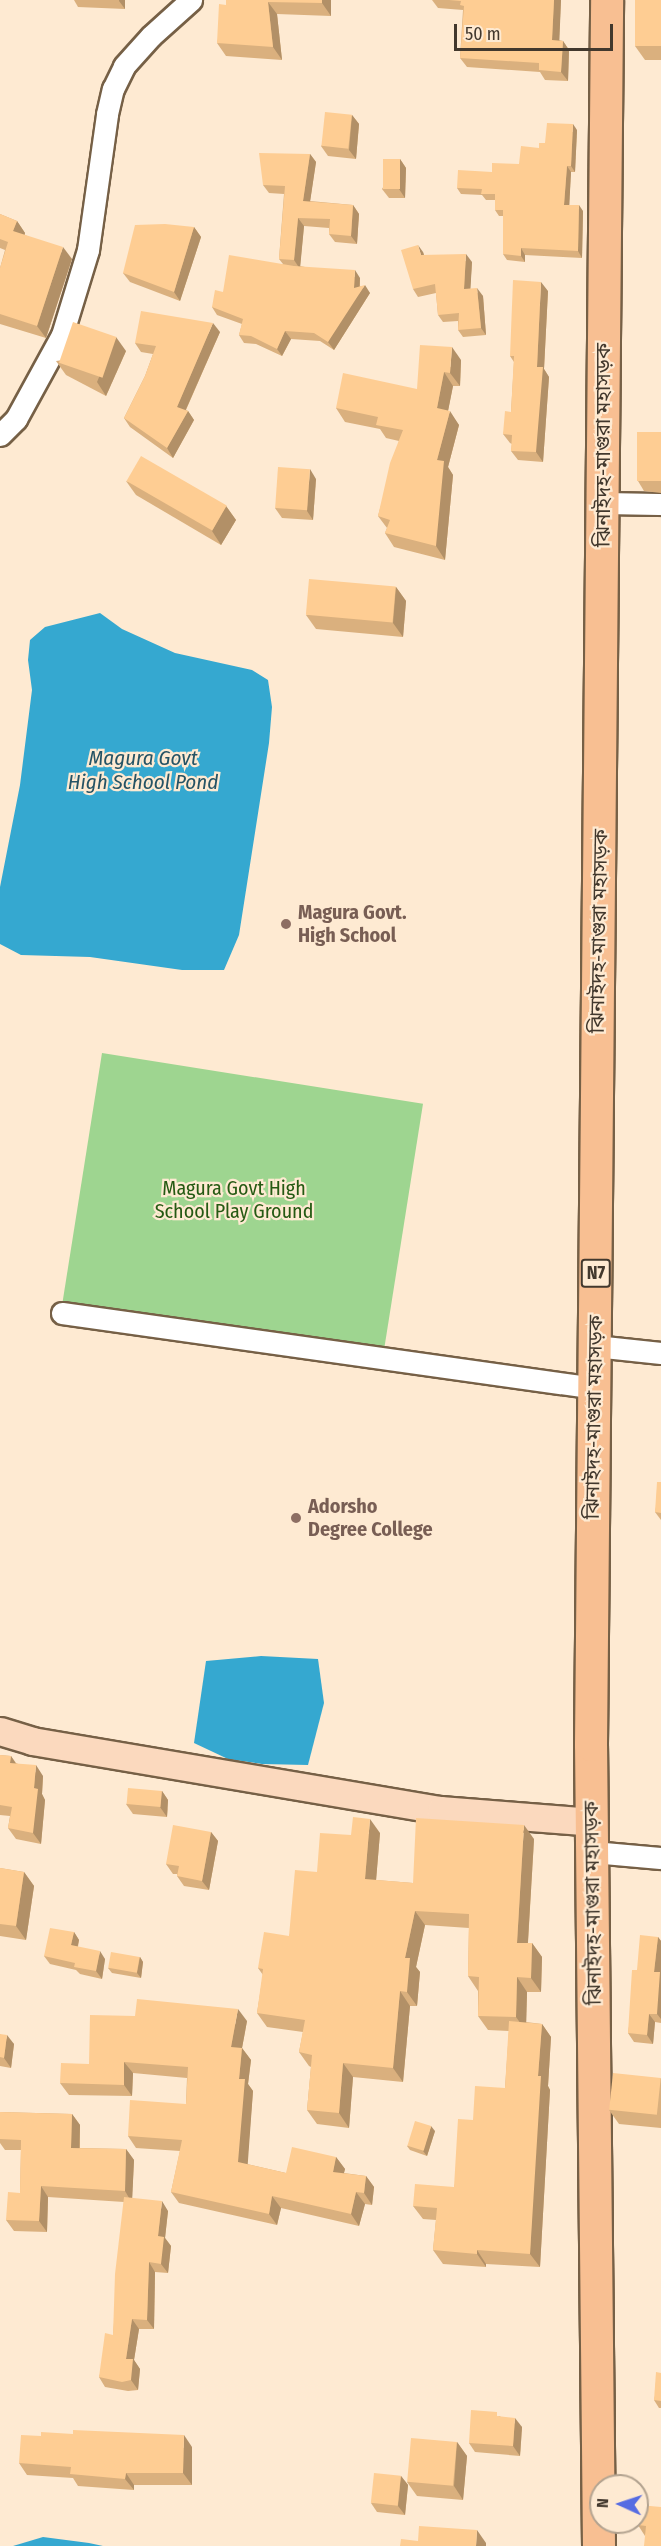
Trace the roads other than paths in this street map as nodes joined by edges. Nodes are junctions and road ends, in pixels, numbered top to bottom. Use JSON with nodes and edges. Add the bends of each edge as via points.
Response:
{"nodes":[{"id":1,"x":191,"y":0,"type":"edge"},
{"id":2,"x":607,"y":0,"type":"edge"},
{"id":3,"x":0,"y":435,"type":"edge"},
{"id":4,"x":602,"y":503,"type":"junction"},
{"id":5,"x":661,"y":504,"type":"edge"},
{"id":6,"x":62,"y":1313,"type":"dead end"},
{"id":7,"x":595,"y":1346,"type":"junction"},
{"id":8,"x":661,"y":1353,"type":"edge"},
{"id":9,"x":594,"y":1388,"type":"junction"},
{"id":10,"x":0,"y":1731,"type":"edge"},
{"id":11,"x":592,"y":1822,"type":"junction"},
{"id":12,"x":592,"y":1852,"type":"junction"},
{"id":13,"x":661,"y":1858,"type":"edge"},
{"id":14,"x":599,"y":2546,"type":"edge"}],
"edges":[{"from":1,"to":3,"type":"street","via":[[124,66],[113,89],[106,114],[88,250],[62,335],[15,419]]},
{"from":2,"to":4,"type":"highway","name":"ঝিনাইদহ-মাগুরা মহাসড়ক","number":"N7"},
{"from":4,"to":5,"type":"street"},
{"from":4,"to":7,"type":"highway","name":"ঝিনাইদহ-মাগুরা মহাসড়ক","number":"N7"},
{"from":6,"to":9,"type":"street"},
{"from":7,"to":8,"type":"street"},
{"from":7,"to":9,"type":"highway","name":"ঝিনাইদহ-মাগুরা মহাসড়ক","number":"N7"},
{"from":9,"to":11,"type":"highway","name":"ঝিনাইদহ-মাগুরা মহাসড়ক","number":"N7"},
{"from":10,"to":11,"type":"main road","via":[[32,1741],[441,1810]]},
{"from":11,"to":12,"type":"highway","name":"ঝিনাইদহ-মাগুরা মহাসড়ক","number":"N7"},
{"from":12,"to":13,"type":"street"},
{"from":12,"to":14,"type":"highway","name":"ঝিনাইদহ-মাগুরা মহাসড়ক","number":"N7"}]}
